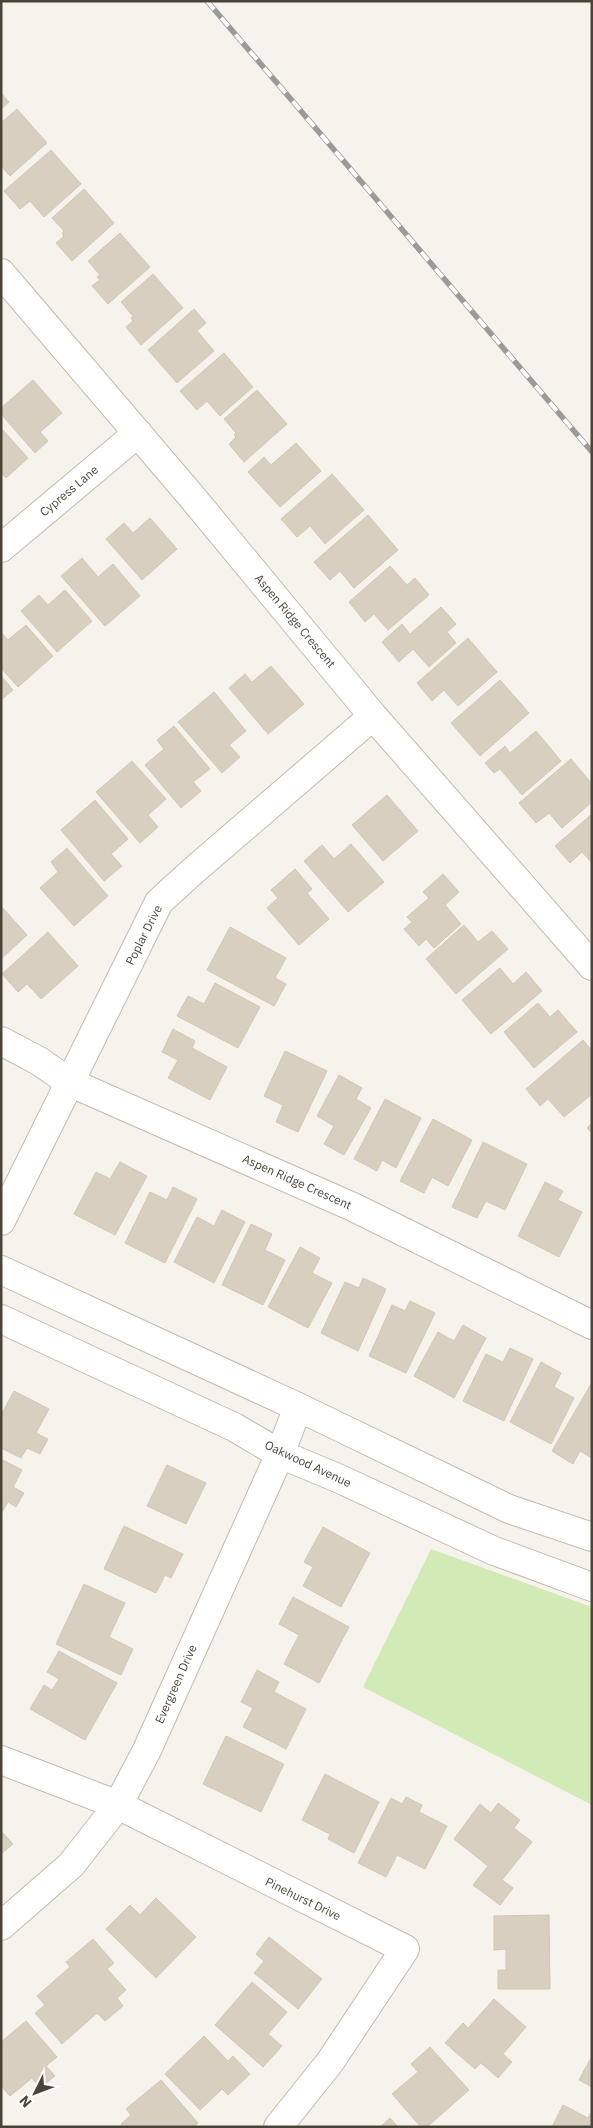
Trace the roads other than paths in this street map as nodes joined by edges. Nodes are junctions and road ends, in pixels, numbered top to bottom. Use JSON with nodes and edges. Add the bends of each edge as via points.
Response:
{"nodes":[{"id":1,"x":1,"y":273,"type":"edge"},
{"id":2,"x":138,"y":433,"type":"junction"},
{"id":3,"x":1,"y":548,"type":"edge"},
{"id":4,"x":373,"y":716,"type":"junction"},
{"id":5,"x":592,"y":966,"type":"edge"},
{"id":6,"x":1,"y":1041,"type":"edge"},
{"id":7,"x":69,"y":1082,"type":"junction"},
{"id":8,"x":1,"y":1220,"type":"edge"},
{"id":9,"x":1,"y":1270,"type":"edge"},
{"id":10,"x":1,"y":1319,"type":"edge"},
{"id":11,"x":592,"y":1325,"type":"edge"},
{"id":12,"x":298,"y":1407,"type":"junction"},
{"id":13,"x":280,"y":1454,"type":"junction"},
{"id":14,"x":592,"y":1537,"type":"edge"},
{"id":15,"x":592,"y":1587,"type":"edge"},
{"id":16,"x":1,"y":1760,"type":"edge"},
{"id":17,"x":118,"y":1805,"type":"junction"},
{"id":18,"x":1,"y":1926,"type":"edge"},
{"id":19,"x":278,"y":2127,"type":"edge"}],
"edges":[{"from":1,"to":2,"type":"street","name":"Aspen Ridge Crescent"},
{"from":2,"to":3,"type":"street","name":"Cypress Lane"},
{"from":2,"to":4,"type":"street","name":"Aspen Ridge Crescent"},
{"from":4,"to":5,"type":"street","name":"Aspen Ridge Crescent"},
{"from":4,"to":7,"type":"street","name":"Poplar Drive","via":[[159,902]]},
{"from":6,"to":7,"type":"street","name":"Aspen Ridge Crescent"},
{"from":7,"to":8,"type":"street","name":"Poplar Drive"},
{"from":7,"to":11,"type":"street","name":"Aspen Ridge Crescent","via":[[353,1207]]},
{"from":9,"to":12,"type":"street"},
{"from":10,"to":13,"type":"street","name":"Oakwood Avenue","via":[[234,1427]]},
{"from":12,"to":13,"type":"street","name":"Evergreen Drive"},
{"from":12,"to":14,"type":"street","via":[[509,1509]]},
{"from":13,"to":15,"type":"street","name":"Oakwood Avenue","via":[[492,1550]]},
{"from":13,"to":17,"type":"street","name":"Evergreen Drive","via":[[147,1750]]},
{"from":16,"to":17,"type":"street","name":"Pinehurst Drive"},
{"from":17,"to":18,"type":"street","name":"Evergreen Drive","via":[[71,1865]]},
{"from":17,"to":19,"type":"street","name":"Pinehurst Drive","via":[[404,1949],[330,2062]]}]}
